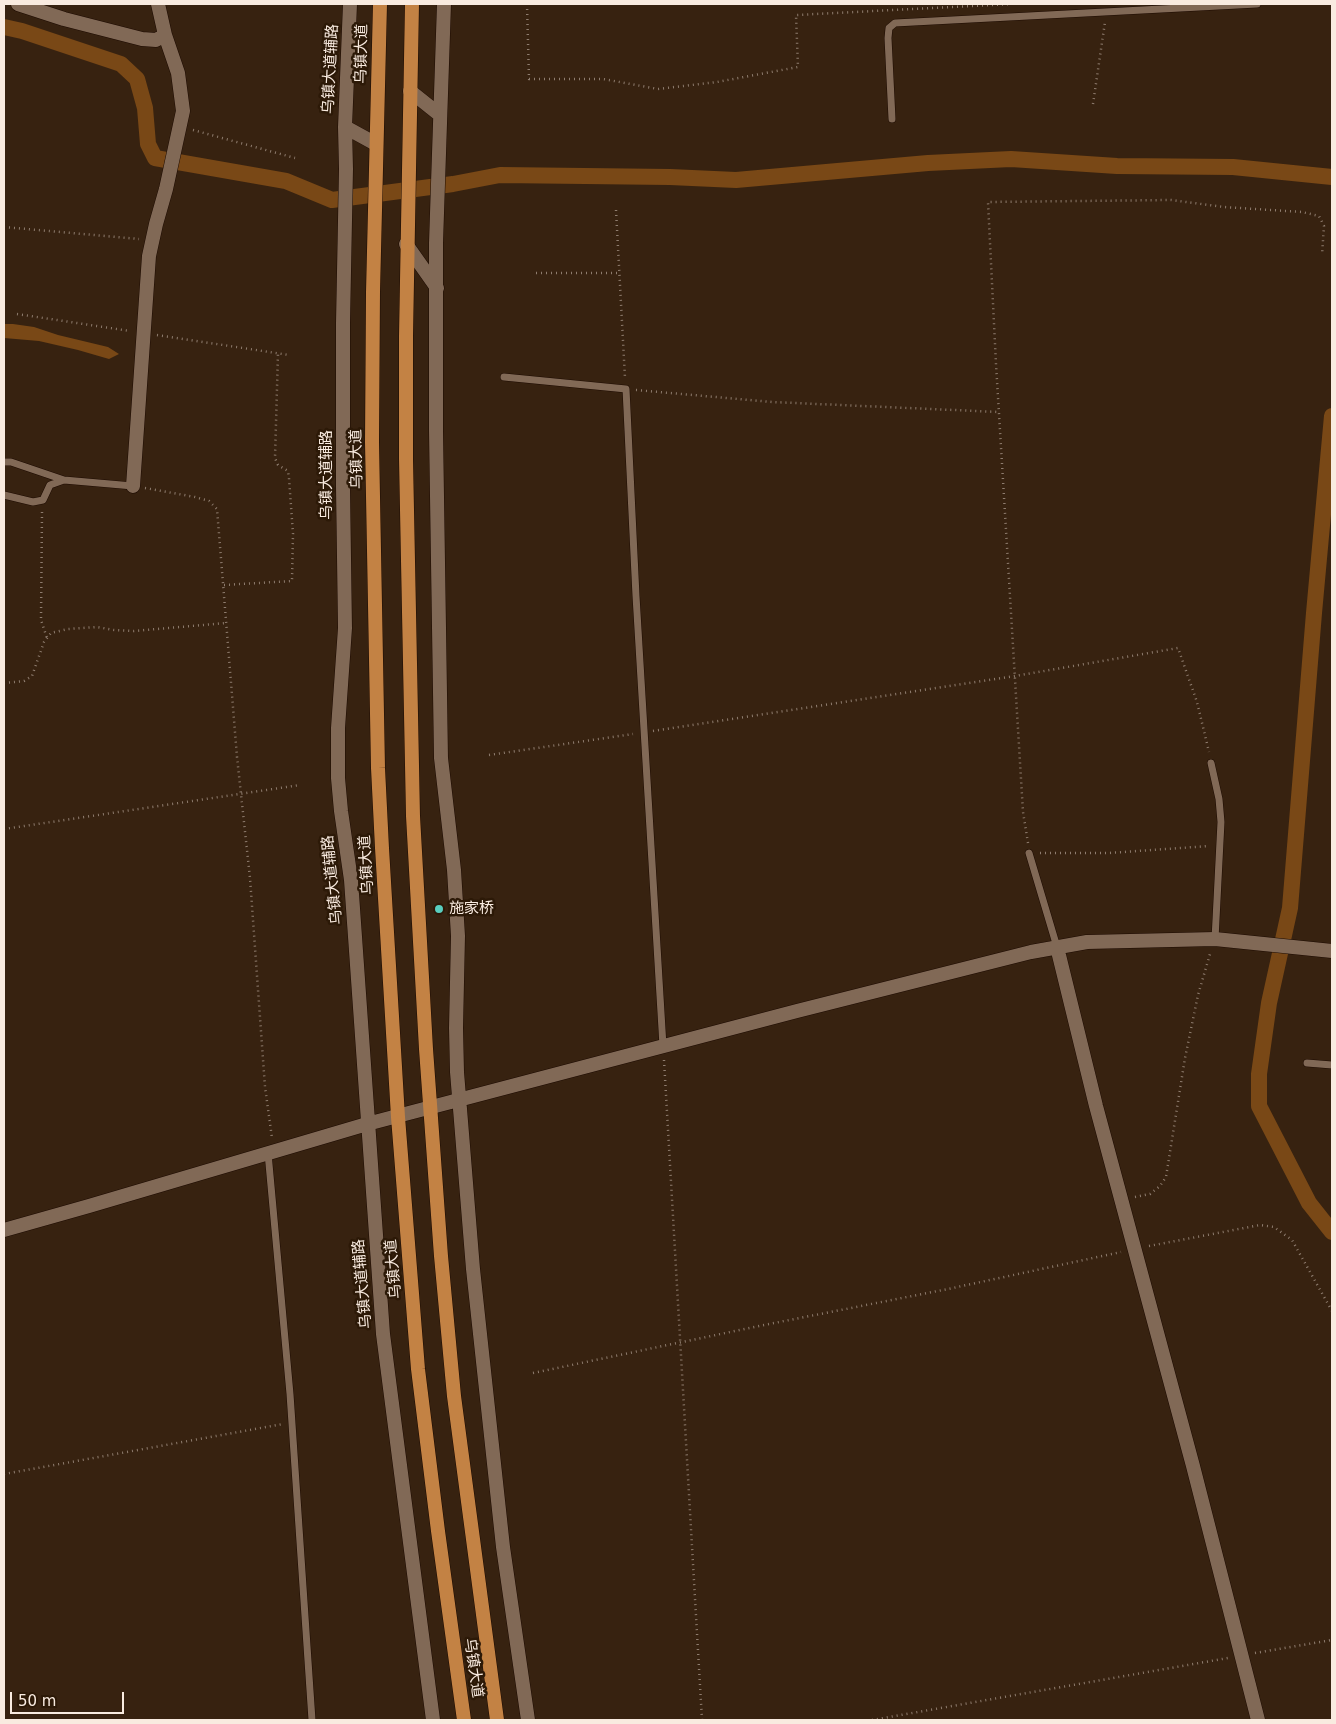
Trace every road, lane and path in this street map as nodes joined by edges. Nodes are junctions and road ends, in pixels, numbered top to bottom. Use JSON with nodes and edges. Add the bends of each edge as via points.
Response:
{"nodes":[{"id":1,"x":18,"y":4,"type":"edge"},
{"id":2,"x":158,"y":4,"type":"edge"},
{"id":3,"x":350,"y":4,"type":"edge"},
{"id":4,"x":380,"y":4,"type":"edge"},
{"id":5,"x":412,"y":4,"type":"edge"},
{"id":6,"x":444,"y":4,"type":"edge"},
{"id":7,"x":527,"y":4,"type":"edge"},
{"id":8,"x":1012,"y":4,"type":"edge"},
{"id":9,"x":1062,"y":4,"type":"edge"},
{"id":10,"x":1257,"y":4,"type":"edge"},
{"id":11,"x":1106,"y":11,"type":"junction"},
{"id":12,"x":1062,"y":13,"type":"junction"},
{"id":13,"x":165,"y":35,"type":"junction"},
{"id":14,"x":410,"y":92,"type":"junction"},
{"id":15,"x":1093,"y":104,"type":"dead end"},
{"id":16,"x":440,"y":115,"type":"junction"},
{"id":17,"x":892,"y":119,"type":"dead end"},
{"id":18,"x":179,"y":126,"type":"junction"},
{"id":19,"x":344,"y":127,"type":"junction"},
{"id":20,"x":376,"y":144,"type":"junction"},
{"id":21,"x":295,"y":158,"type":"dead end"},
{"id":22,"x":616,"y":210,"type":"dead end"},
{"id":23,"x":4,"y":227,"type":"edge"},
{"id":24,"x":407,"y":239,"type":"junction"},
{"id":25,"x":152,"y":241,"type":"junction"},
{"id":26,"x":1322,"y":255,"type":"dead end"},
{"id":27,"x":536,"y":273,"type":"dead end"},
{"id":28,"x":620,"y":273,"type":"junction"},
{"id":29,"x":437,"y":288,"type":"junction"},
{"id":30,"x":278,"y":353,"type":"dead end"},
{"id":31,"x":504,"y":377,"type":"dead end"},
{"id":32,"x":626,"y":389,"type":"junction"},
{"id":33,"x":999,"y":412,"type":"junction"},
{"id":34,"x":4,"y":462,"type":"edge"},
{"id":35,"x":64,"y":480,"type":"junction"},
{"id":36,"x":133,"y":486,"type":"junction"},
{"id":37,"x":4,"y":496,"type":"edge"},
{"id":38,"x":43,"y":500,"type":"junction"},
{"id":39,"x":224,"y":585,"type":"junction"},
{"id":40,"x":226,"y":623,"type":"junction"},
{"id":41,"x":48,"y":638,"type":"junction"},
{"id":42,"x":1015,"y":676,"type":"junction"},
{"id":43,"x":4,"y":683,"type":"edge"},
{"id":44,"x":644,"y":732,"type":"junction"},
{"id":45,"x":488,"y":755,"type":"dead end"},
{"id":46,"x":1211,"y":763,"type":"joint"},
{"id":47,"x":300,"y":785,"type":"dead end"},
{"id":48,"x":241,"y":794,"type":"junction"},
{"id":49,"x":4,"y":829,"type":"edge"},
{"id":50,"x":1220,"y":845,"type":"junction"},
{"id":51,"x":1029,"y":853,"type":"junction"},
{"id":52,"x":1215,"y":939,"type":"junction"},
{"id":53,"x":1057,"y":948,"type":"junction"},
{"id":54,"x":1332,"y":951,"type":"edge"},
{"id":55,"x":663,"y":1046,"type":"junction"},
{"id":56,"x":1307,"y":1063,"type":"dead end"},
{"id":57,"x":1332,"y":1065,"type":"edge"},
{"id":58,"x":458,"y":1100,"type":"junction"},
{"id":59,"x":431,"y":1107,"type":"junction"},
{"id":60,"x":398,"y":1117,"type":"junction"},
{"id":61,"x":368,"y":1124,"type":"junction"},
{"id":62,"x":272,"y":1152,"type":"junction"},
{"id":63,"x":1121,"y":1201,"type":"junction"},
{"id":64,"x":4,"y":1230,"type":"edge"},
{"id":65,"x":1134,"y":1249,"type":"junction"},
{"id":66,"x":1332,"y":1311,"type":"edge"},
{"id":67,"x":679,"y":1342,"type":"junction"},
{"id":68,"x":532,"y":1373,"type":"dead end"},
{"id":69,"x":292,"y":1423,"type":"junction"},
{"id":70,"x":4,"y":1474,"type":"edge"},
{"id":71,"x":1332,"y":1640,"type":"edge"},
{"id":72,"x":1242,"y":1656,"type":"junction"},
{"id":73,"x":312,"y":1720,"type":"edge"},
{"id":74,"x":433,"y":1720,"type":"edge"},
{"id":75,"x":464,"y":1720,"type":"edge"},
{"id":76,"x":497,"y":1720,"type":"edge"},
{"id":77,"x":528,"y":1720,"type":"edge"},
{"id":78,"x":702,"y":1720,"type":"edge"},
{"id":79,"x":872,"y":1720,"type":"edge"},
{"id":80,"x":1258,"y":1720,"type":"edge"}],
"edges":[{"from":1,"to":13,"type":"street","via":[[142,39],[156,40]]},
{"from":2,"to":13,"type":"street"},
{"from":3,"to":19,"type":"street","name":"乌镇大道辅路"},
{"from":4,"to":20,"type":"main road","name":"乌镇大道"},
{"from":5,"to":14,"type":"main road","name":"乌镇大道"},
{"from":6,"to":16,"type":"street"},
{"from":7,"to":8,"type":"path","via":[[529,79],[603,79],[669,89],[798,67],[796,15]]},
{"from":9,"to":12,"type":"lane"},
{"from":10,"to":11,"type":"lane"},
{"from":11,"to":12,"type":"lane"},
{"from":11,"to":15,"type":"path"},
{"from":12,"to":17,"type":"lane","via":[[895,23],[889,28],[888,38]]},
{"from":13,"to":18,"type":"street","via":[[182,97]]},
{"from":14,"to":16,"type":"street"},
{"from":14,"to":24,"type":"main road","name":"乌镇大道"},
{"from":16,"to":29,"type":"street"},
{"from":18,"to":21,"type":"path"},
{"from":18,"to":25,"type":"street"},
{"from":19,"to":20,"type":"street"},
{"from":19,"to":61,"type":"street","name":"乌镇大道辅路","via":[[346,628],[337,754],[351,880]]},
{"from":20,"to":60,"type":"main road","name":"乌镇大道","via":[[372,442],[378,768]]},
{"from":22,"to":28,"type":"path"},
{"from":23,"to":25,"type":"path"},
{"from":24,"to":29,"type":"street"},
{"from":24,"to":59,"type":"main road","name":"乌镇大道","via":[[406,459],[411,775]]},
{"from":25,"to":36,"type":"street","via":[[145,292]]},
{"from":26,"to":33,"type":"path","via":[[1324,226],[1318,216],[1302,212],[1171,200],[988,202]]},
{"from":27,"to":28,"type":"path"},
{"from":28,"to":32,"type":"path"},
{"from":29,"to":58,"type":"street","via":[[441,748],[458,936]]},
{"from":30,"to":39,"type":"path","via":[[275,458],[278,465],[288,471],[293,534],[292,581]]},
{"from":31,"to":32,"type":"lane"},
{"from":32,"to":33,"type":"path","via":[[772,402]]},
{"from":32,"to":44,"type":"lane"},
{"from":33,"to":42,"type":"path"},
{"from":34,"to":35,"type":"lane"},
{"from":35,"to":36,"type":"lane"},
{"from":35,"to":38,"type":"lane","via":[[50,485]]},
{"from":36,"to":39,"type":"path","via":[[195,497],[209,501],[217,509]]},
{"from":37,"to":38,"type":"lane","via":[[33,502]]},
{"from":38,"to":41,"type":"path","via":[[41,620]]},
{"from":39,"to":40,"type":"path"},
{"from":40,"to":41,"type":"path","via":[[134,631],[97,626],[68,629]]},
{"from":40,"to":48,"type":"path"},
{"from":41,"to":43,"type":"path","via":[[32,676],[24,681]]},
{"from":42,"to":44,"type":"path"},
{"from":42,"to":46,"type":"path","via":[[1178,648],[1197,702]]},
{"from":42,"to":51,"type":"path"},
{"from":44,"to":45,"type":"path"},
{"from":44,"to":55,"type":"lane"},
{"from":46,"to":50,"type":"lane","via":[[1219,798]]},
{"from":47,"to":48,"type":"path"},
{"from":48,"to":49,"type":"path"},
{"from":48,"to":62,"type":"path"},
{"from":50,"to":51,"type":"path","via":[[1109,853]]},
{"from":50,"to":52,"type":"lane"},
{"from":51,"to":53,"type":"lane"},
{"from":52,"to":53,"type":"street","via":[[1087,942]]},
{"from":52,"to":54,"type":"street"},
{"from":52,"to":63,"type":"path","via":[[1203,972],[1185,1058],[1166,1177],[1150,1194]]},
{"from":53,"to":55,"type":"street"},
{"from":53,"to":63,"type":"street"},
{"from":55,"to":58,"type":"street"},
{"from":55,"to":67,"type":"path"},
{"from":56,"to":57,"type":"lane"},
{"from":58,"to":59,"type":"street"},
{"from":58,"to":77,"type":"street","via":[[494,1471]]},
{"from":59,"to":60,"type":"street"},
{"from":59,"to":76,"type":"main road","name":"乌镇大道","via":[[454,1396]]},
{"from":60,"to":61,"type":"street"},
{"from":60,"to":75,"type":"main road","name":"乌镇大道","via":[[420,1378]]},
{"from":61,"to":62,"type":"street"},
{"from":61,"to":74,"type":"street","name":"乌镇大道辅路","via":[[383,1334]]},
{"from":62,"to":64,"type":"street"},
{"from":62,"to":69,"type":"lane"},
{"from":63,"to":65,"type":"street"},
{"from":65,"to":66,"type":"path","via":[[1260,1225],[1274,1227],[1292,1240]]},
{"from":65,"to":67,"type":"path"},
{"from":65,"to":72,"type":"street"},
{"from":67,"to":68,"type":"path"},
{"from":67,"to":78,"type":"path"},
{"from":69,"to":70,"type":"path"},
{"from":69,"to":73,"type":"lane"},
{"from":71,"to":72,"type":"path"},
{"from":72,"to":79,"type":"path"},
{"from":72,"to":80,"type":"street"}]}
